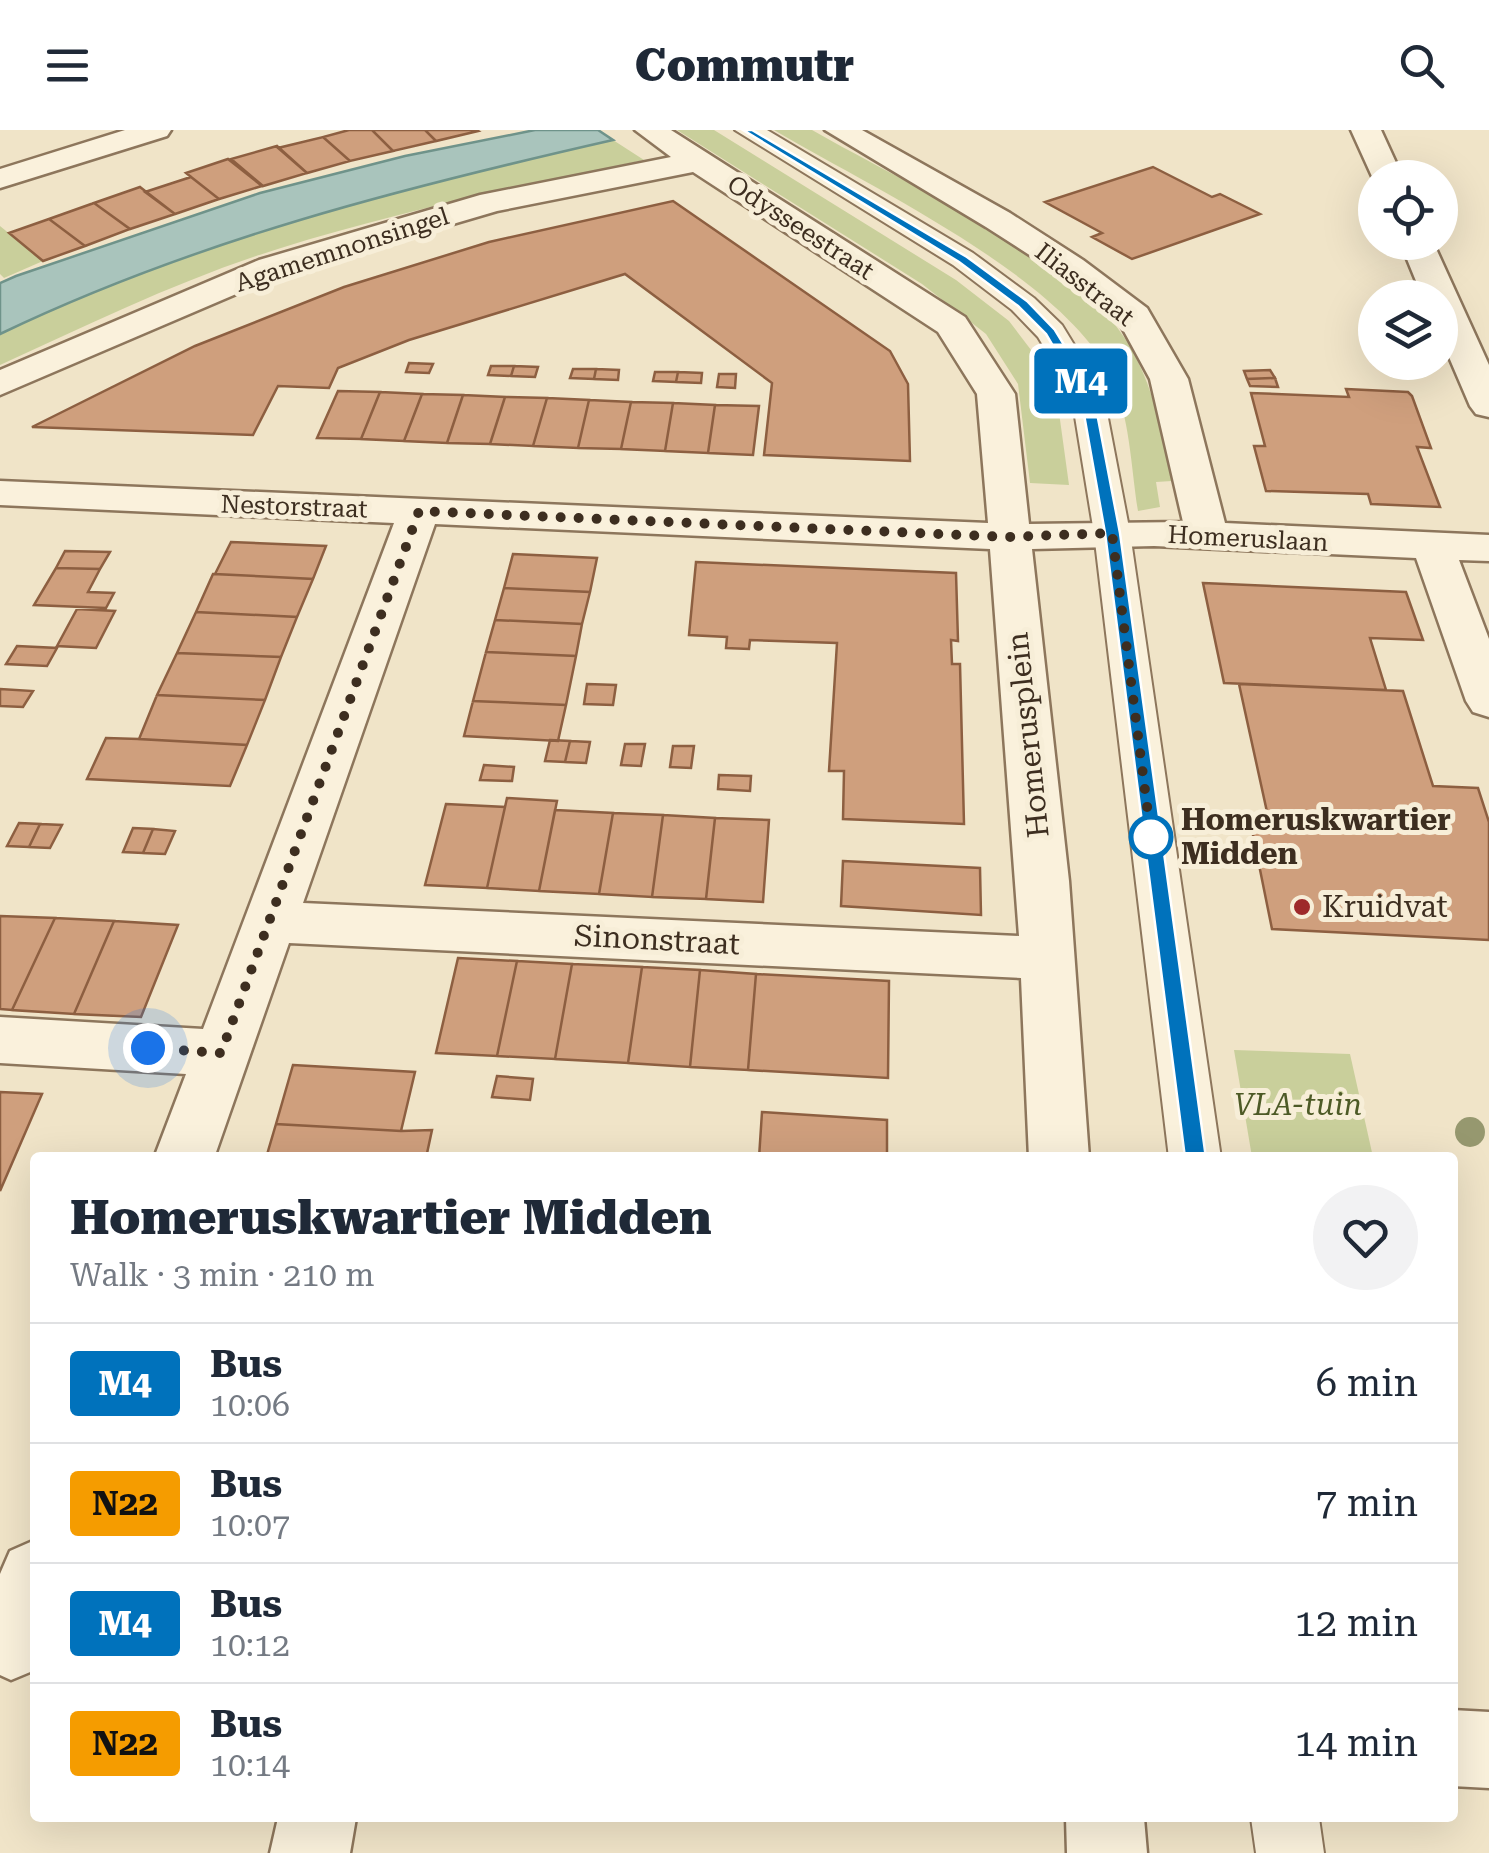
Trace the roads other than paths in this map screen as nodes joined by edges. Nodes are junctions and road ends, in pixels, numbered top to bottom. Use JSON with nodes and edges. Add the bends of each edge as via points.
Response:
{"nodes":[{"id":1,"x":156,"y":130,"type":"edge"},
{"id":2,"x":650,"y":130,"type":"edge"},
{"id":3,"x":748,"y":130,"type":"edge"},
{"id":4,"x":840,"y":130,"type":"edge"},
{"id":5,"x":1366,"y":130,"type":"edge"},
{"id":6,"x":1379,"y":160,"type":"edge"},
{"id":7,"x":699,"y":162,"type":"junction"},
{"id":8,"x":0,"y":179,"type":"edge"},
{"id":9,"x":1424,"y":260,"type":"edge"},
{"id":10,"x":952,"y":325,"type":"joint"},
{"id":11,"x":0,"y":384,"type":"edge"},
{"id":12,"x":1489,"y":406,"type":"edge"},
{"id":13,"x":0,"y":493,"type":"edge"},
{"id":14,"x":419,"y":511,"type":"junction"},
{"id":15,"x":1112,"y":533,"type":"junction"},
{"id":16,"x":1207,"y":535,"type":"junction"},
{"id":17,"x":1007,"y":537,"type":"junction"},
{"id":18,"x":1433,"y":547,"type":"junction"},
{"id":19,"x":1489,"y":548,"type":"edge"},
{"id":20,"x":1489,"y":702,"type":"edge"},
{"id":21,"x":268,"y":922,"type":"junction"},
{"id":22,"x":1045,"y":958,"type":"junction"},
{"id":23,"x":0,"y":1040,"type":"edge"},
{"id":24,"x":221,"y":1053,"type":"junction"},
{"id":25,"x":186,"y":1152,"type":"edge"},
{"id":26,"x":1059,"y":1152,"type":"edge"},
{"id":27,"x":1194,"y":1152,"type":"edge"},
{"id":28,"x":30,"y":1593,"type":"edge"},
{"id":29,"x":15,"y":1644,"type":"edge"},
{"id":30,"x":1458,"y":1748,"type":"edge"},
{"id":31,"x":1489,"y":1750,"type":"edge"},
{"id":32,"x":316,"y":1822,"type":"edge"},
{"id":33,"x":1105,"y":1822,"type":"edge"},
{"id":34,"x":1286,"y":1822,"type":"edge"},
{"id":35,"x":310,"y":1853,"type":"edge"},
{"id":36,"x":1108,"y":1853,"type":"edge"},
{"id":37,"x":1290,"y":1853,"type":"edge"}],
"edges":[{"from":1,"to":8,"type":"street"},
{"from":2,"to":7,"type":"street","name":"Odysseestraat"},
{"from":3,"to":15,"type":"lane","name":"Odysseestraat","via":[[963,259],[1051,332],[1087,392]]},
{"from":4,"to":16,"type":"street","name":"Iliasstraat","via":[[998,220],[1134,316],[1169,379]]},
{"from":5,"to":6,"type":"street"},
{"from":7,"to":10,"type":"street","name":"Odysseestraat"},
{"from":7,"to":11,"type":"street","name":"Agamemnonsingel","via":[[491,202],[270,267]]},
{"from":9,"to":12,"type":"street"},
{"from":10,"to":17,"type":"street","name":"Homerusplein","via":[[996,394]]},
{"from":13,"to":14,"type":"street","name":"Nestorstraat"},
{"from":14,"to":17,"type":"street","name":"Nestorstraat"},
{"from":14,"to":21,"type":"street"},
{"from":15,"to":16,"type":"street","name":"Homeruslaan"},
{"from":15,"to":17,"type":"street","name":"Homeruslaan"},
{"from":15,"to":27,"type":"lane","name":"Odysseestraat"},
{"from":16,"to":18,"type":"street","name":"Homeruslaan"},
{"from":17,"to":22,"type":"street","name":"Homerusplein"},
{"from":18,"to":19,"type":"street","name":"Homeruslaan"},
{"from":18,"to":20,"type":"street"},
{"from":21,"to":22,"type":"street","name":"Sinonstraat"},
{"from":21,"to":24,"type":"street"},
{"from":22,"to":26,"type":"street","name":"Homerusplein"},
{"from":23,"to":24,"type":"street"},
{"from":24,"to":25,"type":"street"},
{"from":28,"to":29,"type":"street"},
{"from":30,"to":31,"type":"street"},
{"from":32,"to":35,"type":"street"},
{"from":33,"to":36,"type":"street"},
{"from":34,"to":37,"type":"lane"}]}
